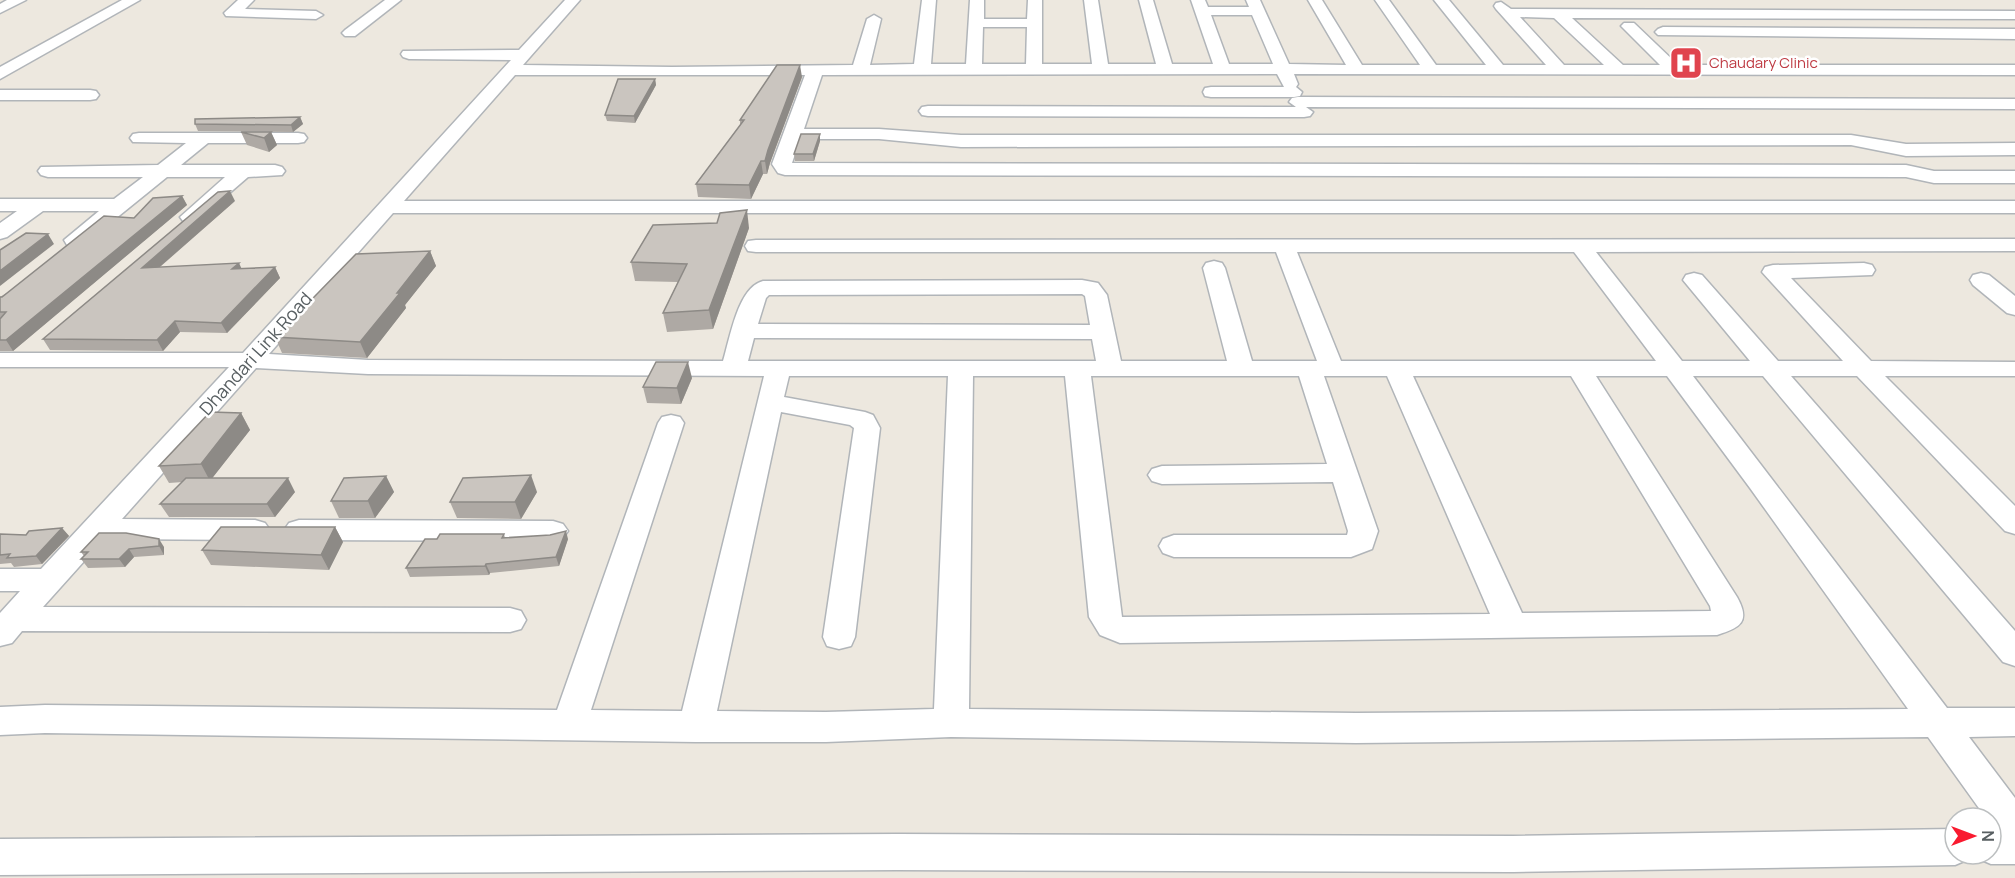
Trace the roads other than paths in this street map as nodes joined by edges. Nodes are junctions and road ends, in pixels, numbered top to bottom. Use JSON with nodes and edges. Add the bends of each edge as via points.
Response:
{"nodes":[{"id":1,"x":19,"y":0,"type":"edge"},
{"id":2,"x":133,"y":0,"type":"edge"},
{"id":3,"x":247,"y":0,"type":"edge"},
{"id":4,"x":394,"y":0,"type":"edge"},
{"id":5,"x":573,"y":0,"type":"edge"},
{"id":6,"x":929,"y":0,"type":"edge"},
{"id":7,"x":977,"y":0,"type":"edge"},
{"id":8,"x":1035,"y":0,"type":"edge"},
{"id":9,"x":1091,"y":0,"type":"edge"},
{"id":10,"x":1146,"y":0,"type":"edge"},
{"id":11,"x":1315,"y":0,"type":"edge"},
{"id":12,"x":1382,"y":0,"type":"edge"},
{"id":13,"x":1441,"y":0,"type":"edge"},
{"id":14,"x":1497,"y":0,"type":"edge"},
{"id":15,"x":1696,"y":0,"type":"edge"},
{"id":16,"x":1200,"y":5,"type":"edge"},
{"id":17,"x":1256,"y":6,"type":"edge"},
{"id":18,"x":0,"y":9,"type":"edge"},
{"id":19,"x":1508,"y":13,"type":"junction"},
{"id":20,"x":1558,"y":13,"type":"junction"},
{"id":21,"x":1714,"y":13,"type":"junction"},
{"id":22,"x":316,"y":15,"type":"dead end"},
{"id":23,"x":2015,"y":15,"type":"edge"},
{"id":24,"x":874,"y":19,"type":"dead end"},
{"id":25,"x":976,"y":23,"type":"junction"},
{"id":26,"x":1034,"y":23,"type":"junction"},
{"id":27,"x":1629,"y":26,"type":"dead end"},
{"id":28,"x":1663,"y":32,"type":"dead end"},
{"id":29,"x":350,"y":33,"type":"dead end"},
{"id":30,"x":1743,"y":33,"type":"junction"},
{"id":31,"x":2015,"y":34,"type":"edge"},
{"id":32,"x":409,"y":54,"type":"dead end"},
{"id":33,"x":515,"y":63,"type":"junction"},
{"id":34,"x":922,"y":69,"type":"junction"},
{"id":35,"x":974,"y":69,"type":"junction"},
{"id":36,"x":1101,"y":69,"type":"junction"},
{"id":37,"x":1165,"y":69,"type":"junction"},
{"id":38,"x":1498,"y":69,"type":"junction"},
{"id":39,"x":1559,"y":69,"type":"junction"},
{"id":40,"x":1618,"y":69,"type":"junction"},
{"id":41,"x":860,"y":70,"type":"junction"},
{"id":42,"x":1034,"y":70,"type":"junction"},
{"id":43,"x":1223,"y":70,"type":"junction"},
{"id":44,"x":1284,"y":70,"type":"junction"},
{"id":45,"x":1357,"y":70,"type":"junction"},
{"id":46,"x":1432,"y":70,"type":"junction"},
{"id":47,"x":1674,"y":70,"type":"junction"},
{"id":48,"x":1792,"y":70,"type":"junction"},
{"id":49,"x":2015,"y":70,"type":"edge"},
{"id":50,"x":815,"y":71,"type":"junction"},
{"id":51,"x":0,"y":74,"type":"edge"},
{"id":52,"x":1192,"y":92,"type":"dead end"},
{"id":53,"x":0,"y":95,"type":"edge"},
{"id":54,"x":90,"y":95,"type":"dead end"},
{"id":55,"x":1298,"y":102,"type":"junction"},
{"id":56,"x":2015,"y":104,"type":"edge"},
{"id":57,"x":928,"y":111,"type":"dead end"},
{"id":58,"x":1529,"y":122,"type":"junction"},
{"id":59,"x":794,"y":134,"type":"junction"},
{"id":60,"x":139,"y":138,"type":"dead end"},
{"id":61,"x":204,"y":138,"type":"junction"},
{"id":62,"x":298,"y":138,"type":"dead end"},
{"id":63,"x":1010,"y":141,"type":"junction"},
{"id":64,"x":1316,"y":141,"type":"junction"},
{"id":65,"x":2015,"y":149,"type":"edge"},
{"id":66,"x":1009,"y":170,"type":"junction"},
{"id":67,"x":48,"y":171,"type":"dead end"},
{"id":68,"x":162,"y":171,"type":"junction"},
{"id":69,"x":243,"y":171,"type":"junction"},
{"id":70,"x":275,"y":171,"type":"dead end"},
{"id":71,"x":1330,"y":171,"type":"junction"},
{"id":72,"x":2015,"y":177,"type":"edge"},
{"id":73,"x":0,"y":205,"type":"edge"},
{"id":74,"x":38,"y":205,"type":"junction"},
{"id":75,"x":118,"y":206,"type":"junction"},
{"id":76,"x":387,"y":207,"type":"junction"},
{"id":77,"x":2015,"y":207,"type":"edge"},
{"id":78,"x":172,"y":231,"type":"edge"},
{"id":79,"x":0,"y":233,"type":"edge"},
{"id":80,"x":1284,"y":245,"type":"junction"},
{"id":81,"x":1580,"y":245,"type":"junction"},
{"id":82,"x":2015,"y":245,"type":"edge"},
{"id":83,"x":756,"y":246,"type":"dead end"},
{"id":84,"x":64,"y":249,"type":"edge"},
{"id":85,"x":1214,"y":268,"type":"dead end"},
{"id":86,"x":1864,"y":270,"type":"dead end"},
{"id":87,"x":1981,"y":279,"type":"dead end"},
{"id":88,"x":1694,"y":280,"type":"dead end"},
{"id":89,"x":2015,"y":308,"type":"edge"},
{"id":90,"x":744,"y":331,"type":"junction"},
{"id":91,"x":1103,"y":332,"type":"junction"},
{"id":92,"x":47,"y":338,"type":"edge"},
{"id":93,"x":10,"y":360,"type":"edge"},
{"id":94,"x":250,"y":360,"type":"junction"},
{"id":95,"x":1077,"y":367,"type":"junction"},
{"id":96,"x":1396,"y":367,"type":"junction"},
{"id":97,"x":733,"y":368,"type":"junction"},
{"id":98,"x":778,"y":368,"type":"junction"},
{"id":99,"x":961,"y":368,"type":"junction"},
{"id":100,"x":1578,"y":368,"type":"junction"},
{"id":101,"x":1110,"y":369,"type":"junction"},
{"id":102,"x":1320,"y":369,"type":"junction"},
{"id":103,"x":1676,"y":369,"type":"junction"},
{"id":104,"x":1772,"y":369,"type":"junction"},
{"id":105,"x":1864,"y":369,"type":"junction"},
{"id":106,"x":1242,"y":370,"type":"junction"},
{"id":107,"x":2010,"y":373,"type":"edge"},
{"id":108,"x":770,"y":402,"type":"junction"},
{"id":109,"x":671,"y":423,"type":"dead end"},
{"id":110,"x":1344,"y":473,"type":"junction"},
{"id":111,"x":1162,"y":475,"type":"dead end"},
{"id":112,"x":2015,"y":524,"type":"edge"},
{"id":113,"x":97,"y":529,"type":"junction"},
{"id":114,"x":553,"y":531,"type":"dead end"},
{"id":115,"x":1174,"y":546,"type":"dead end"},
{"id":116,"x":0,"y":580,"type":"edge"},
{"id":117,"x":49,"y":580,"type":"junction"},
{"id":118,"x":510,"y":620,"type":"dead end"},
{"id":119,"x":1510,"y":624,"type":"junction"},
{"id":120,"x":7,"y":626,"type":"edge"},
{"id":121,"x":839,"y":637,"type":"dead end"},
{"id":122,"x":2015,"y":653,"type":"edge"},
{"id":123,"x":0,"y":721,"type":"edge"},
{"id":124,"x":1935,"y":722,"type":"junction"},
{"id":125,"x":2015,"y":722,"type":"edge"},
{"id":126,"x":951,"y":723,"type":"junction"},
{"id":127,"x":569,"y":725,"type":"junction"},
{"id":128,"x":696,"y":727,"type":"junction"},
{"id":129,"x":2015,"y":828,"type":"edge"},
{"id":130,"x":1943,"y":847,"type":"edge"},
{"id":131,"x":0,"y":857,"type":"edge"},
{"id":132,"x":111,"y":867,"type":"edge"},
{"id":133,"x":306,"y":867,"type":"edge"}],
"edges":[{"from":1,"to":18,"type":"street"},
{"from":2,"to":51,"type":"street"},
{"from":3,"to":22,"type":"street","via":[[231,13]]},
{"from":4,"to":29,"type":"street"},
{"from":5,"to":33,"type":"street","name":"Dhandari Link Road"},
{"from":6,"to":34,"type":"street"},
{"from":7,"to":25,"type":"street"},
{"from":8,"to":26,"type":"street"},
{"from":9,"to":36,"type":"street"},
{"from":10,"to":37,"type":"street"},
{"from":11,"to":45,"type":"street"},
{"from":12,"to":46,"type":"street"},
{"from":13,"to":38,"type":"street"},
{"from":14,"to":19,"type":"street"},
{"from":15,"to":21,"type":"street"},
{"from":16,"to":17,"type":"street"},
{"from":16,"to":43,"type":"street"},
{"from":17,"to":44,"type":"street"},
{"from":19,"to":20,"type":"street"},
{"from":19,"to":39,"type":"street"},
{"from":20,"to":21,"type":"street"},
{"from":20,"to":40,"type":"street"},
{"from":21,"to":23,"type":"street"},
{"from":21,"to":30,"type":"street"},
{"from":24,"to":41,"type":"street"},
{"from":25,"to":26,"type":"street"},
{"from":25,"to":35,"type":"street"},
{"from":26,"to":42,"type":"street"},
{"from":27,"to":47,"type":"street"},
{"from":28,"to":30,"type":"street"},
{"from":30,"to":31,"type":"street"},
{"from":30,"to":48,"type":"street"},
{"from":32,"to":33,"type":"street"},
{"from":33,"to":50,"type":"street"},
{"from":33,"to":76,"type":"street","name":"Dhandari Link Road"},
{"from":34,"to":35,"type":"street"},
{"from":34,"to":41,"type":"street"},
{"from":35,"to":42,"type":"street"},
{"from":36,"to":37,"type":"street"},
{"from":36,"to":42,"type":"street"},
{"from":37,"to":43,"type":"street"},
{"from":38,"to":39,"type":"street"},
{"from":38,"to":46,"type":"street"},
{"from":39,"to":40,"type":"street"},
{"from":40,"to":47,"type":"street"},
{"from":41,"to":50,"type":"street"},
{"from":43,"to":44,"type":"street"},
{"from":44,"to":45,"type":"street"},
{"from":44,"to":55,"type":"street"},
{"from":45,"to":46,"type":"street"},
{"from":47,"to":48,"type":"street"},
{"from":48,"to":49,"type":"street"},
{"from":50,"to":59,"type":"street"},
{"from":52,"to":55,"type":"street"},
{"from":53,"to":54,"type":"street"},
{"from":55,"to":57,"type":"street"},
{"from":55,"to":58,"type":"street"},
{"from":55,"to":64,"type":"street"},
{"from":56,"to":58,"type":"street"},
{"from":58,"to":64,"type":"street"},
{"from":58,"to":65,"type":"street","via":[[1871,141],[1906,150]]},
{"from":59,"to":63,"type":"street"},
{"from":59,"to":66,"type":"street","via":[[782,164],[785,169]]},
{"from":60,"to":61,"type":"street"},
{"from":61,"to":62,"type":"street"},
{"from":61,"to":68,"type":"street"},
{"from":63,"to":64,"type":"street"},
{"from":63,"to":66,"type":"street"},
{"from":64,"to":71,"type":"street"},
{"from":66,"to":71,"type":"street"},
{"from":67,"to":68,"type":"street"},
{"from":68,"to":69,"type":"street"},
{"from":68,"to":75,"type":"street"},
{"from":69,"to":70,"type":"street"},
{"from":69,"to":78,"type":"street"},
{"from":71,"to":72,"type":"street","via":[[1906,171],[1934,177]]},
{"from":73,"to":74,"type":"street"},
{"from":74,"to":75,"type":"street"},
{"from":74,"to":79,"type":"street"},
{"from":75,"to":84,"type":"street"},
{"from":76,"to":77,"type":"street"},
{"from":76,"to":94,"type":"street","name":"Dhandari Link Road"},
{"from":80,"to":81,"type":"street"},
{"from":80,"to":83,"type":"street"},
{"from":80,"to":102,"type":"street"},
{"from":81,"to":82,"type":"street"},
{"from":81,"to":103,"type":"street"},
{"from":85,"to":106,"type":"street"},
{"from":86,"to":105,"type":"street","via":[[1773,272]]},
{"from":87,"to":89,"type":"street"},
{"from":88,"to":104,"type":"street"},
{"from":90,"to":91,"type":"street"},
{"from":90,"to":91,"type":"street","via":[[755,296],[770,287],[1082,286],[1095,291]]},
{"from":90,"to":97,"type":"street"},
{"from":91,"to":101,"type":"street"},
{"from":92,"to":93,"type":"street"},
{"from":93,"to":94,"type":"street"},
{"from":94,"to":97,"type":"street","via":[[368,367]]},
{"from":94,"to":113,"type":"street","name":"Dhandari Link Road"},
{"from":95,"to":99,"type":"street"},
{"from":95,"to":101,"type":"street"},
{"from":95,"to":119,"type":"street","via":[[1105,617],[1111,626],[1132,633]]},
{"from":96,"to":100,"type":"street"},
{"from":96,"to":102,"type":"street"},
{"from":96,"to":119,"type":"street"},
{"from":97,"to":98,"type":"street"},
{"from":98,"to":99,"type":"street"},
{"from":98,"to":108,"type":"street"},
{"from":99,"to":126,"type":"street"},
{"from":100,"to":103,"type":"street"},
{"from":100,"to":119,"type":"street","via":[[1726,606],[1728,618],[1718,623]]},
{"from":101,"to":106,"type":"street"},
{"from":102,"to":106,"type":"street"},
{"from":102,"to":110,"type":"street"},
{"from":103,"to":104,"type":"street"},
{"from":103,"to":124,"type":"street"},
{"from":104,"to":105,"type":"street"},
{"from":104,"to":122,"type":"street"},
{"from":105,"to":107,"type":"street"},
{"from":105,"to":112,"type":"street"},
{"from":108,"to":121,"type":"street","via":[[856,418],[864,421],[867,428]]},
{"from":108,"to":128,"type":"street"},
{"from":109,"to":127,"type":"street"},
{"from":110,"to":111,"type":"street"},
{"from":110,"to":115,"type":"street","via":[[1363,531],[1361,542],[1351,546]]},
{"from":113,"to":114,"type":"street"},
{"from":113,"to":117,"type":"street","name":"Dhandari Link Road"},
{"from":116,"to":117,"type":"street"},
{"from":117,"to":120,"type":"street","name":"Dhandari Link Road"},
{"from":118,"to":120,"type":"street"},
{"from":123,"to":127,"type":"street"},
{"from":124,"to":125,"type":"street"},
{"from":124,"to":126,"type":"street","via":[[1392,728]]},
{"from":124,"to":129,"type":"street"},
{"from":126,"to":128,"type":"street"},
{"from":127,"to":128,"type":"street"},
{"from":130,"to":133,"type":"street","via":[[1513,854],[885,852]]},
{"from":131,"to":132,"type":"street"},
{"from":132,"to":133,"type":"street"}]}
